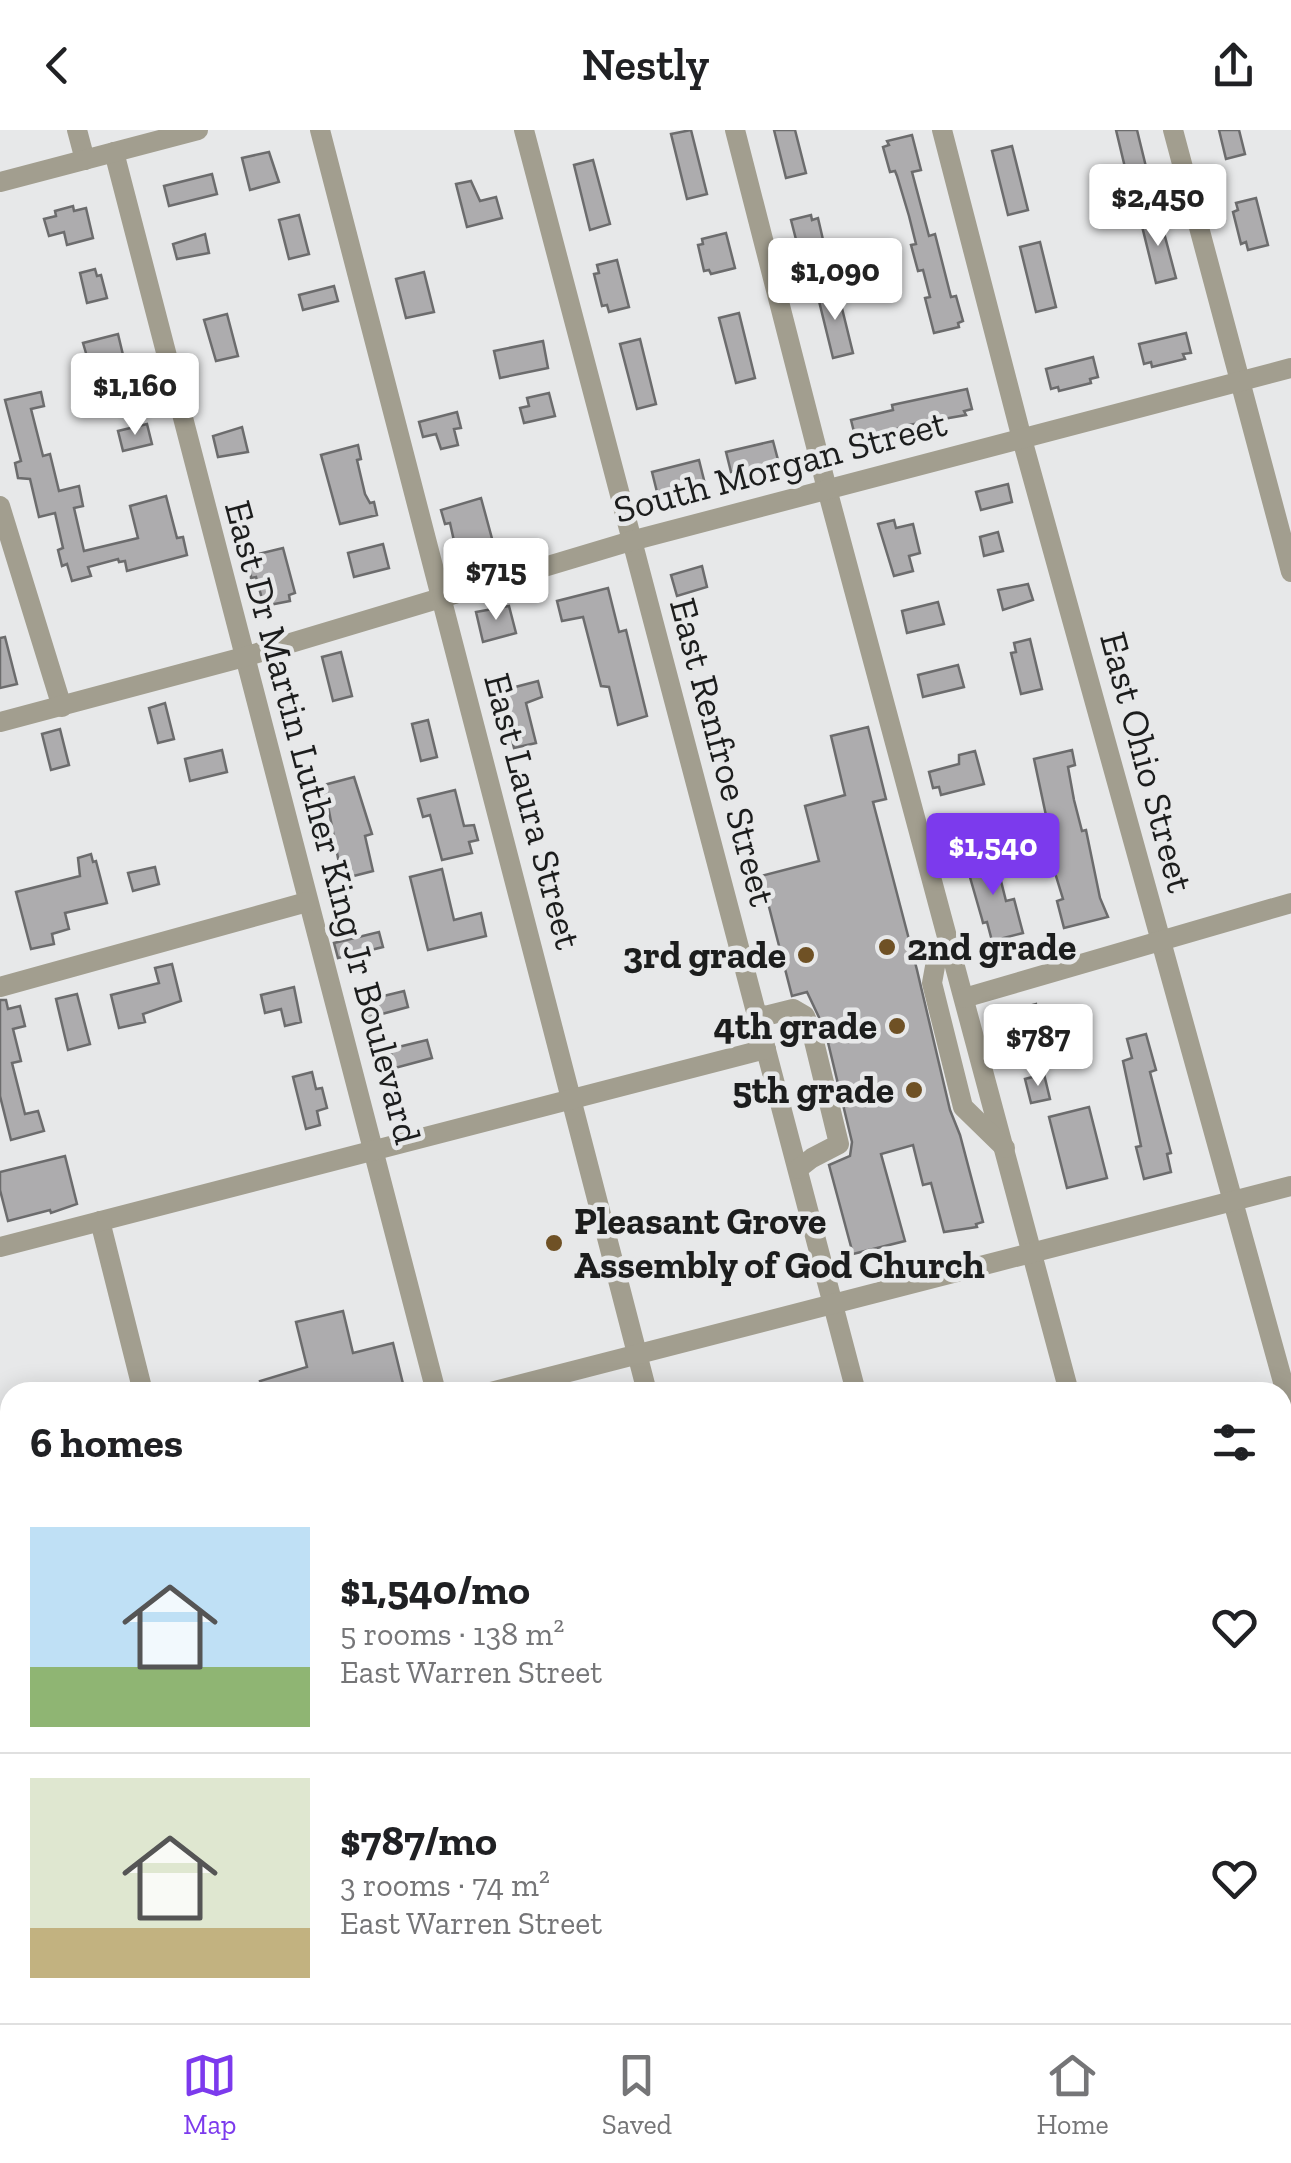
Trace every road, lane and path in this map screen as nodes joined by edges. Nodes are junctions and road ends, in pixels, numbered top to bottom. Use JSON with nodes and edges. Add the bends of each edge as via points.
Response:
{"nodes":[{"id":1,"x":77,"y":130,"type":"edge"},
{"id":2,"x":198,"y":130,"type":"edge"},
{"id":3,"x":320,"y":130,"type":"edge"},
{"id":4,"x":524,"y":130,"type":"edge"},
{"id":5,"x":735,"y":130,"type":"edge"},
{"id":6,"x":942,"y":130,"type":"edge"},
{"id":7,"x":1173,"y":130,"type":"edge"},
{"id":8,"x":114,"y":152,"type":"junction"},
{"id":9,"x":85,"y":160,"type":"junction"},
{"id":10,"x":0,"y":182,"type":"edge"},
{"id":11,"x":1291,"y":368,"type":"edge"},
{"id":12,"x":1241,"y":380,"type":"junction"},
{"id":13,"x":1022,"y":438,"type":"junction"},
{"id":14,"x":827,"y":489,"type":"junction"},
{"id":15,"x":0,"y":506,"type":"edge"},
{"id":16,"x":630,"y":541,"type":"junction"},
{"id":17,"x":1291,"y":572,"type":"edge"},
{"id":18,"x":441,"y":595,"type":"junction"},
{"id":19,"x":244,"y":657,"type":"junction"},
{"id":20,"x":62,"y":707,"type":"junction"},
{"id":21,"x":0,"y":722,"type":"edge"},
{"id":22,"x":308,"y":902,"type":"junction"},
{"id":23,"x":1291,"y":903,"type":"edge"},
{"id":24,"x":949,"y":940,"type":"junction"},
{"id":25,"x":1160,"y":940,"type":"junction"},
{"id":26,"x":0,"y":987,"type":"edge"},
{"id":27,"x":964,"y":998,"type":"junction"},
{"id":28,"x":757,"y":1014,"type":"junction"},
{"id":29,"x":766,"y":1049,"type":"junction"},
{"id":30,"x":572,"y":1101,"type":"junction"},
{"id":31,"x":1004,"y":1148,"type":"junction"},
{"id":32,"x":372,"y":1150,"type":"junction"},
{"id":33,"x":798,"y":1170,"type":"junction"},
{"id":34,"x":1291,"y":1186,"type":"edge"},
{"id":35,"x":1234,"y":1201,"type":"junction"},
{"id":36,"x":100,"y":1221,"type":"junction"},
{"id":37,"x":0,"y":1247,"type":"edge"},
{"id":38,"x":1033,"y":1253,"type":"junction"},
{"id":39,"x":834,"y":1304,"type":"junction"},
{"id":40,"x":638,"y":1353,"type":"junction"},
{"id":41,"x":141,"y":1382,"type":"edge"},
{"id":42,"x":433,"y":1382,"type":"edge"},
{"id":43,"x":528,"y":1382,"type":"edge"},
{"id":44,"x":645,"y":1382,"type":"edge"},
{"id":45,"x":854,"y":1382,"type":"edge"},
{"id":46,"x":1066,"y":1382,"type":"edge"},
{"id":47,"x":1283,"y":1382,"type":"edge"}],
"edges":[{"from":1,"to":9,"type":"street"},
{"from":2,"to":8,"type":"street"},
{"from":3,"to":18,"type":"street","name":"East Laura Street"},
{"from":4,"to":16,"type":"street","name":"East Renfroe Street"},
{"from":5,"to":14,"type":"street"},
{"from":6,"to":13,"type":"street","name":"East Ohio Street"},
{"from":7,"to":12,"type":"street"},
{"from":8,"to":9,"type":"street"},
{"from":8,"to":19,"type":"street","name":"East Dr Martin Luther King Jr Boulevard"},
{"from":9,"to":10,"type":"street"},
{"from":11,"to":12,"type":"street","name":"South Morgan Street"},
{"from":12,"to":13,"type":"street","name":"South Morgan Street"},
{"from":12,"to":17,"type":"street"},
{"from":13,"to":14,"type":"street","name":"South Morgan Street"},
{"from":13,"to":25,"type":"street","name":"East Ohio Street"},
{"from":14,"to":16,"type":"street","name":"South Morgan Street"},
{"from":14,"to":24,"type":"street"},
{"from":15,"to":20,"type":"street"},
{"from":16,"to":18,"type":"street","name":"South Morgan Street"},
{"from":16,"to":28,"type":"street","name":"East Renfroe Street"},
{"from":18,"to":19,"type":"street","name":"South Morgan Street"},
{"from":18,"to":30,"type":"street","name":"East Laura Street"},
{"from":19,"to":20,"type":"street","name":"South Morgan Street"},
{"from":19,"to":22,"type":"street","name":"East Dr Martin Luther King Jr Boulevard"},
{"from":20,"to":21,"type":"street","name":"South Morgan Street"},
{"from":22,"to":26,"type":"street"},
{"from":22,"to":32,"type":"street","name":"East Dr Martin Luther King Jr Boulevard"},
{"from":23,"to":25,"type":"street"},
{"from":24,"to":27,"type":"street"},
{"from":24,"to":31,"type":"street","via":[[932,982],[963,1108]]},
{"from":25,"to":27,"type":"street"},
{"from":25,"to":35,"type":"street","name":"East Ohio Street"},
{"from":27,"to":31,"type":"street"},
{"from":28,"to":29,"type":"street","name":"East Renfroe Street"},
{"from":28,"to":33,"type":"street","via":[[793,1009],[805,1016],[812,1033],[839,1144]]},
{"from":29,"to":30,"type":"street"},
{"from":29,"to":33,"type":"street","name":"East Renfroe Street"},
{"from":30,"to":32,"type":"street"},
{"from":30,"to":40,"type":"street","name":"East Laura Street"},
{"from":31,"to":38,"type":"street"},
{"from":32,"to":36,"type":"street"},
{"from":32,"to":42,"type":"street","name":"East Dr Martin Luther King Jr Boulevard"},
{"from":33,"to":39,"type":"street","name":"East Renfroe Street"},
{"from":34,"to":35,"type":"street"},
{"from":35,"to":38,"type":"street"},
{"from":35,"to":47,"type":"street","name":"East Ohio Street"},
{"from":36,"to":37,"type":"street"},
{"from":36,"to":41,"type":"street"},
{"from":38,"to":39,"type":"street"},
{"from":38,"to":46,"type":"street"},
{"from":39,"to":40,"type":"street"},
{"from":39,"to":45,"type":"street","name":"East Renfroe Street"},
{"from":40,"to":43,"type":"street"},
{"from":40,"to":44,"type":"street","name":"East Laura Street"}]}
